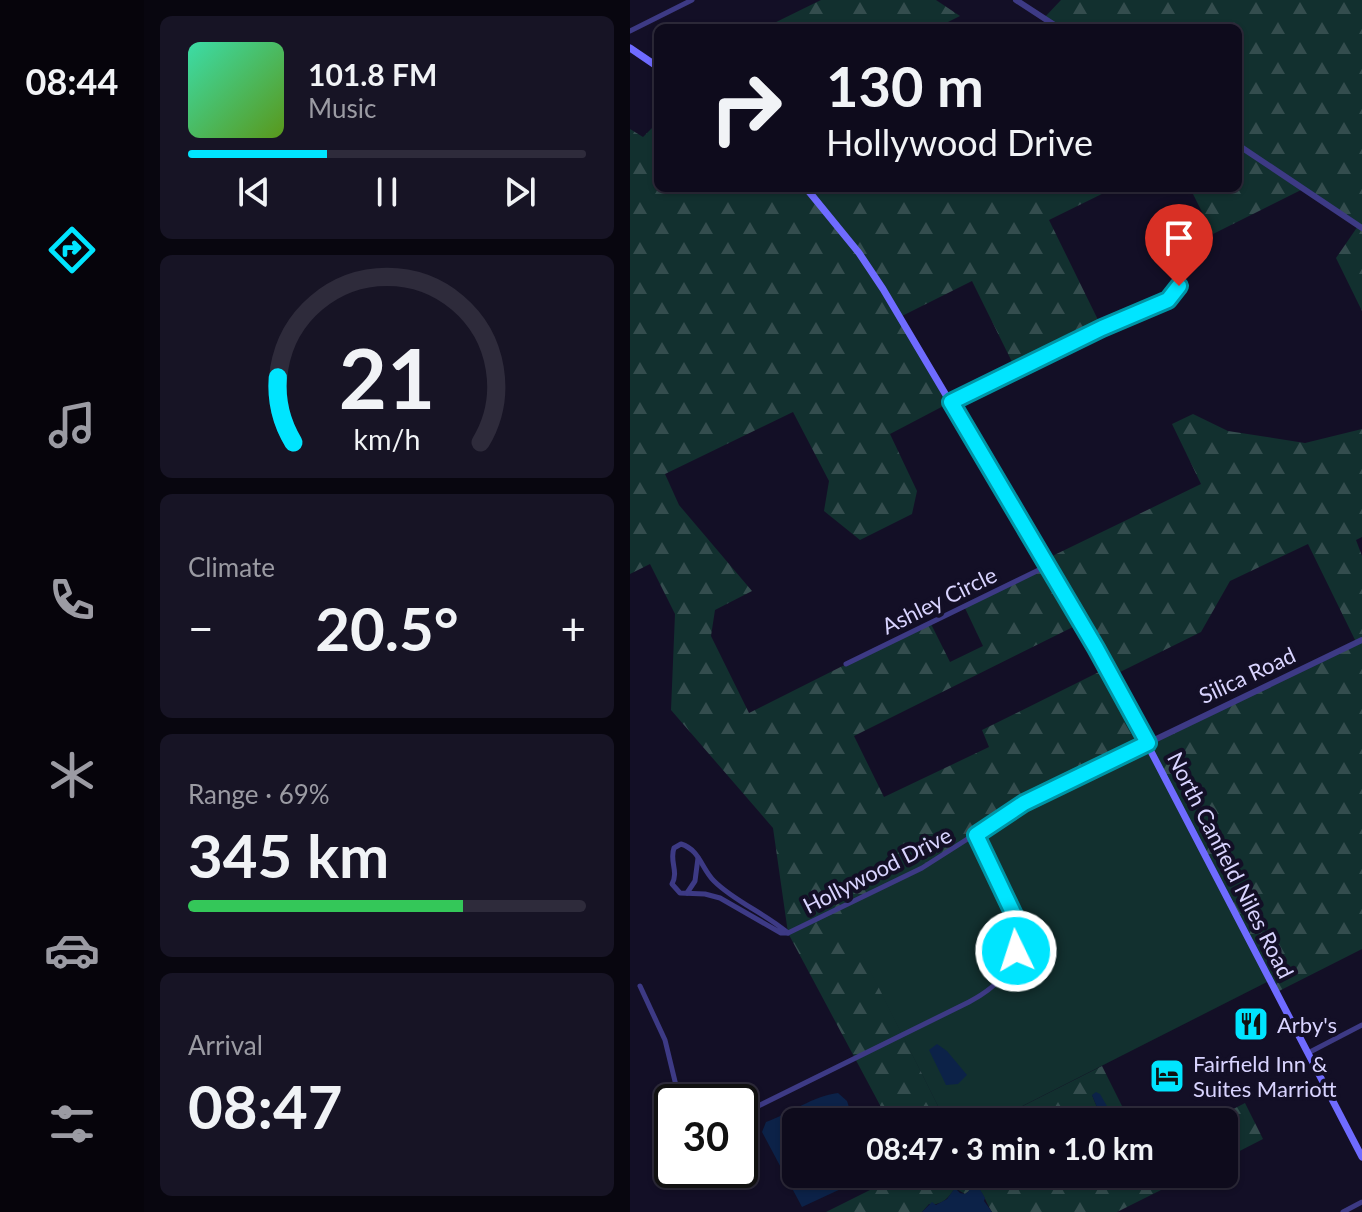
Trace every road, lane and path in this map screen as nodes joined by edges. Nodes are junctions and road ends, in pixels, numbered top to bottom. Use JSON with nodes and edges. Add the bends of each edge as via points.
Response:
{"nodes":[{"id":1,"x":692,"y":0,"type":"edge"},
{"id":2,"x":1016,"y":0,"type":"edge"},
{"id":3,"x":1053,"y":24,"type":"edge"},
{"id":4,"x":630,"y":31,"type":"edge"},
{"id":5,"x":630,"y":48,"type":"edge"},
{"id":6,"x":654,"y":64,"type":"edge"},
{"id":7,"x":1242,"y":148,"type":"edge"},
{"id":8,"x":809,"y":192,"type":"edge"},
{"id":9,"x":1362,"y":228,"type":"edge"},
{"id":10,"x":1169,"y":244,"type":"dead end"},
{"id":11,"x":951,"y":402,"type":"junction"},
{"id":12,"x":1047,"y":566,"type":"junction"},
{"id":13,"x":1362,"y":640,"type":"edge"},
{"id":14,"x":846,"y":664,"type":"dead end"},
{"id":15,"x":1148,"y":743,"type":"junction"},
{"id":16,"x":976,"y":835,"type":"junction"},
{"id":17,"x":698,"y":855,"type":"junction"},
{"id":18,"x":686,"y":893,"type":"junction"},
{"id":19,"x":788,"y":933,"type":"junction"},
{"id":20,"x":640,"y":986,"type":"dead end"},
{"id":21,"x":1362,"y":1025,"type":"edge"},
{"id":22,"x":1308,"y":1053,"type":"junction"},
{"id":23,"x":676,"y":1084,"type":"edge"},
{"id":24,"x":758,"y":1106,"type":"edge"},
{"id":25,"x":1362,"y":1157,"type":"edge"},
{"id":26,"x":1362,"y":1202,"type":"edge"},
{"id":27,"x":1343,"y":1212,"type":"edge"}],
"edges":[{"from":1,"to":4,"type":"street"},
{"from":2,"to":3,"type":"street"},
{"from":5,"to":6,"type":"main road"},
{"from":7,"to":9,"type":"street"},
{"from":8,"to":11,"type":"main road","name":"North Canfield Niles Road","via":[[871,270]]},
{"from":10,"to":11,"type":"street","via":[[1181,274],[1168,300]]},
{"from":11,"to":12,"type":"main road","name":"North Canfield Niles Road"},
{"from":12,"to":14,"type":"street","name":"Ashley Circle"},
{"from":12,"to":15,"type":"main road","name":"North Canfield Niles Road"},
{"from":13,"to":15,"type":"street","name":"Silica Road"},
{"from":15,"to":16,"type":"street","name":"Hollywood Drive","via":[[1024,803]]},
{"from":15,"to":22,"type":"main road","name":"North Canfield Niles Road"},
{"from":16,"to":19,"type":"street","name":"Hollywood Drive","via":[[922,868]]},
{"from":16,"to":24,"type":"street","via":[[1016,919],[1016,951],[1007,972],[969,1002]]},
{"from":17,"to":18,"type":"street","via":[[695,881]]},
{"from":17,"to":18,"type":"street","via":[[681,844],[671,857],[672,884]]},
{"from":17,"to":19,"type":"street","name":"Hollywood Drive","via":[[713,880]]},
{"from":18,"to":19,"type":"street","name":"Hollywood Drive","via":[[720,898]]},
{"from":20,"to":23,"type":"street","via":[[665,1040]]},
{"from":21,"to":22,"type":"street"},
{"from":22,"to":25,"type":"main road","name":"North Canfield Niles Road"},
{"from":26,"to":27,"type":"street"}]}
